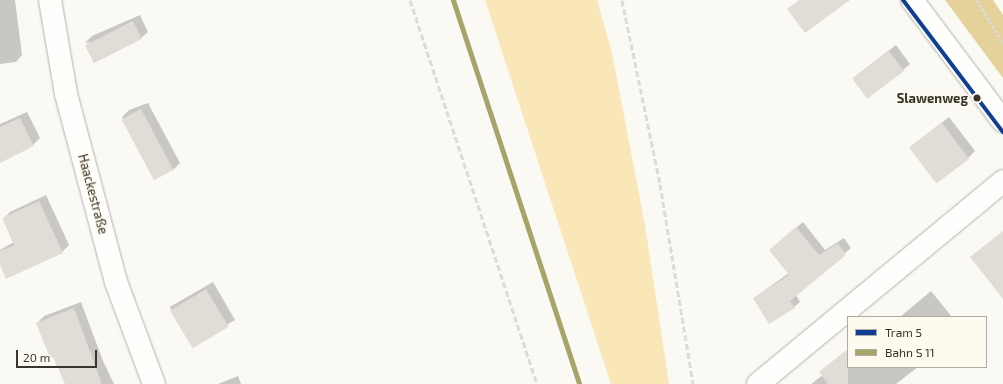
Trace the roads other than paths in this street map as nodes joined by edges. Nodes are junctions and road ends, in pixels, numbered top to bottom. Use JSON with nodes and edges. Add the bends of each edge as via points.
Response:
{"nodes":[{"id":1,"x":50,"y":0,"type":"edge"},
{"id":2,"x":912,"y":0,"type":"edge"},
{"id":3,"x":1003,"y":120,"type":"edge"},
{"id":4,"x":1003,"y":181,"type":"edge"},
{"id":5,"x":154,"y":384,"type":"edge"},
{"id":6,"x":758,"y":384,"type":"edge"}],
"edges":[{"from":1,"to":5,"type":"street","name":"Haackestraße","via":[[66,94],[112,267]]},
{"from":2,"to":3,"type":"street"},
{"from":4,"to":6,"type":"street"}]}
